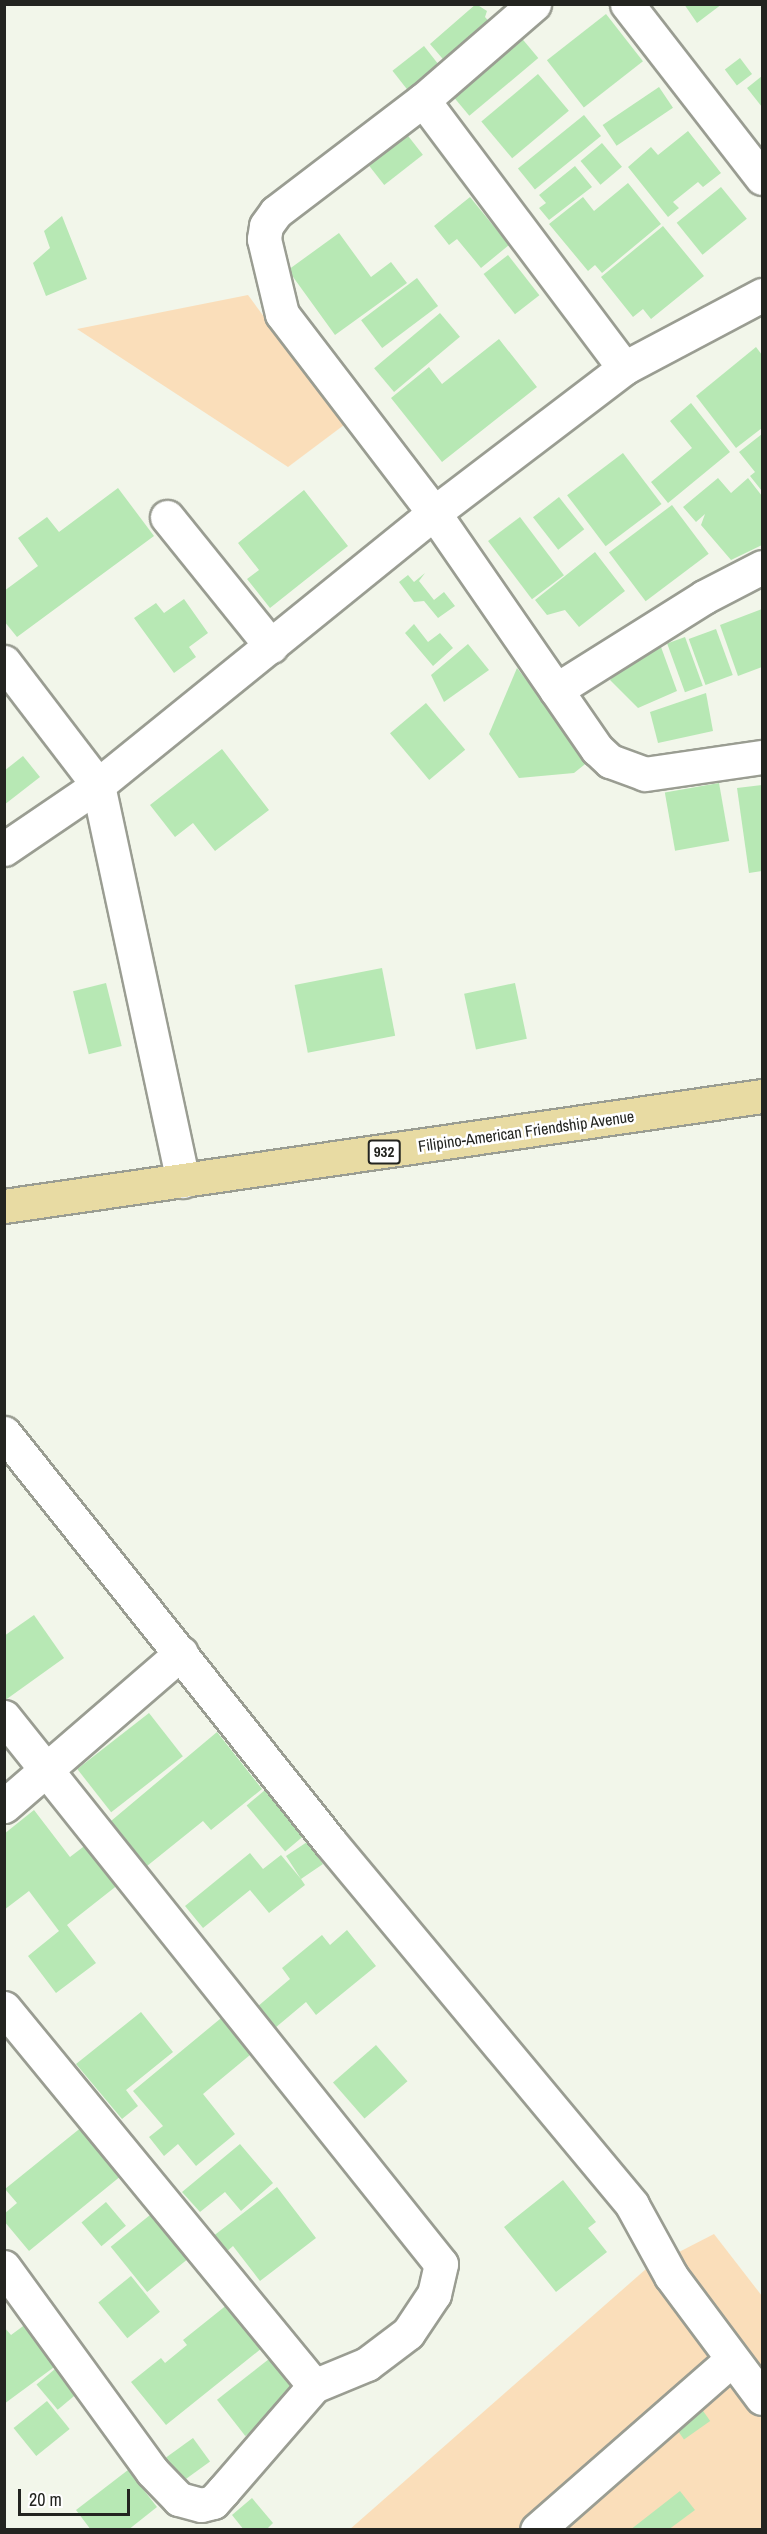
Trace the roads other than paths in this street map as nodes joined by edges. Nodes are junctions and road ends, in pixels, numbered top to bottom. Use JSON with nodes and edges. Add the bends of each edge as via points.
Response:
{"nodes":[{"id":1,"x":534,"y":4,"type":"edge"},
{"id":2,"x":627,"y":4,"type":"edge"},
{"id":3,"x":423,"y":100,"type":"junction"},
{"id":4,"x":762,"y":178,"type":"edge"},
{"id":5,"x":762,"y":295,"type":"edge"},
{"id":6,"x":624,"y":368,"type":"junction"},
{"id":7,"x":434,"y":513,"type":"junction"},
{"id":8,"x":167,"y":517,"type":"dead end"},
{"id":9,"x":762,"y":567,"type":"edge"},
{"id":10,"x":271,"y":646,"type":"junction"},
{"id":11,"x":4,"y":662,"type":"edge"},
{"id":12,"x":556,"y":690,"type":"junction"},
{"id":13,"x":762,"y":757,"type":"edge"},
{"id":14,"x":98,"y":785,"type":"junction"},
{"id":15,"x":4,"y":849,"type":"edge"},
{"id":16,"x":762,"y":1096,"type":"edge"},
{"id":17,"x":183,"y":1181,"type":"junction"},
{"id":18,"x":4,"y":1206,"type":"edge"},
{"id":19,"x":4,"y":1433,"type":"edge"},
{"id":20,"x":181,"y":1653,"type":"junction"},
{"id":21,"x":4,"y":1717,"type":"edge"},
{"id":22,"x":46,"y":1768,"type":"junction"},
{"id":23,"x":4,"y":1806,"type":"edge"},
{"id":24,"x":4,"y":2008,"type":"edge"},
{"id":25,"x":4,"y":2267,"type":"edge"},
{"id":26,"x":732,"y":2359,"type":"junction"},
{"id":27,"x":314,"y":2386,"type":"junction"},
{"id":28,"x":762,"y":2398,"type":"edge"},
{"id":29,"x":537,"y":2529,"type":"edge"}],
"edges":[{"from":1,"to":3,"type":"street"},
{"from":2,"to":4,"type":"street"},
{"from":3,"to":6,"type":"street"},
{"from":3,"to":7,"type":"street","via":[[276,212],[266,226],[264,239],[282,314]]},
{"from":5,"to":6,"type":"street"},
{"from":6,"to":7,"type":"street"},
{"from":7,"to":10,"type":"street"},
{"from":7,"to":12,"type":"street"},
{"from":8,"to":10,"type":"street"},
{"from":9,"to":12,"type":"street","via":[[704,597]]},
{"from":10,"to":14,"type":"street"},
{"from":11,"to":14,"type":"street"},
{"from":12,"to":13,"type":"street","via":[[597,749],[626,769],[645,774]]},
{"from":14,"to":15,"type":"street"},
{"from":14,"to":17,"type":"street"},
{"from":16,"to":17,"type":"main road","name":"Filipino-American Friendship Avenue","number":"932"},
{"from":17,"to":18,"type":"main road","name":"Filipino-American Friendship Avenue","number":"932"},
{"from":19,"to":20,"type":"street"},
{"from":20,"to":22,"type":"street"},
{"from":20,"to":26,"type":"street","via":[[330,1842],[632,2205],[671,2276]]},
{"from":21,"to":22,"type":"street"},
{"from":22,"to":23,"type":"street"},
{"from":22,"to":27,"type":"street","via":[[441,2264],[434,2294],[408,2333],[367,2364]]},
{"from":24,"to":27,"type":"street"},
{"from":25,"to":27,"type":"street","via":[[152,2471],[187,2504],[213,2502]]},
{"from":26,"to":28,"type":"street"},
{"from":26,"to":29,"type":"street"}]}
